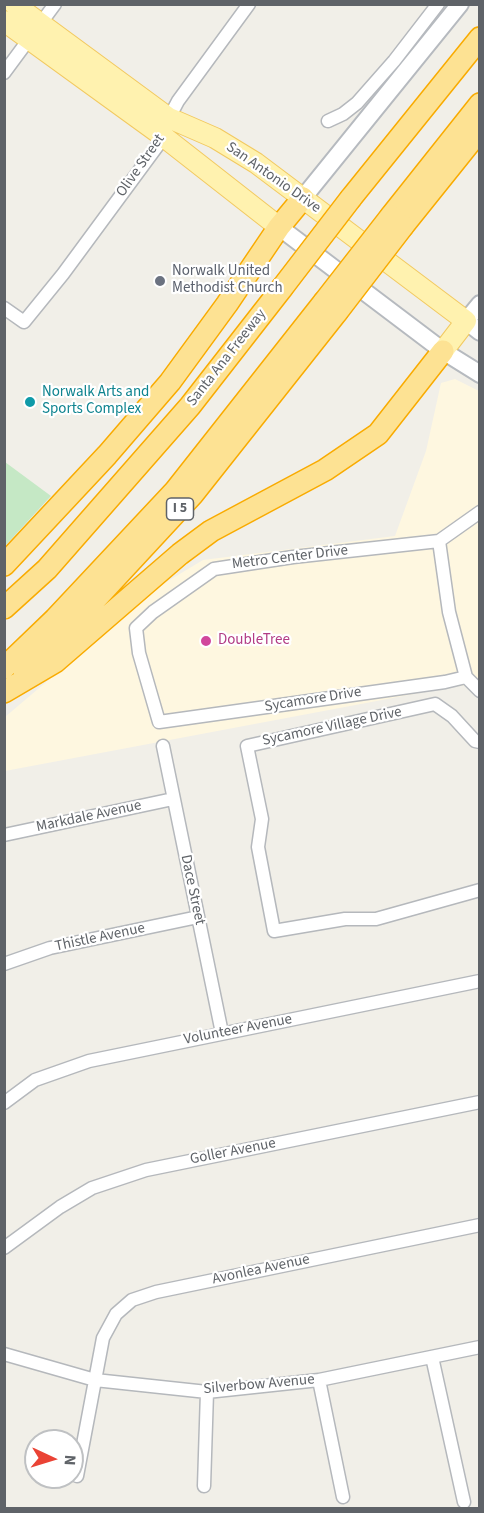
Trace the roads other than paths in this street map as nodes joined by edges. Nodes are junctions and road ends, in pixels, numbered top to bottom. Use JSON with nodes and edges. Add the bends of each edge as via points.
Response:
{"nodes":[{"id":1,"x":14,"y":4,"type":"edge"},
{"id":2,"x":55,"y":4,"type":"edge"},
{"id":3,"x":249,"y":4,"type":"edge"},
{"id":4,"x":438,"y":4,"type":"edge"},
{"id":5,"x":460,"y":4,"type":"edge"},
{"id":6,"x":4,"y":21,"type":"edge"},
{"id":7,"x":35,"y":31,"type":"junction"},
{"id":8,"x":480,"y":38,"type":"edge"},
{"id":9,"x":4,"y":73,"type":"edge"},
{"id":10,"x":480,"y":104,"type":"edge"},
{"id":11,"x":169,"y":118,"type":"junction"},
{"id":12,"x":328,"y":121,"type":"dead end"},
{"id":13,"x":480,"y":130,"type":"edge"},
{"id":14,"x":164,"y":137,"type":"junction"},
{"id":15,"x":303,"y":198,"type":"junction"},
{"id":16,"x":397,"y":221,"type":"junction"},
{"id":17,"x":279,"y":226,"type":"junction"},
{"id":18,"x":480,"y":304,"type":"edge"},
{"id":19,"x":331,"y":307,"type":"junction"},
{"id":20,"x":4,"y":308,"type":"edge"},
{"id":21,"x":473,"y":327,"type":"edge"},
{"id":22,"x":443,"y":351,"type":"junction"},
{"id":23,"x":480,"y":374,"type":"edge"},
{"id":24,"x":480,"y":512,"type":"edge"},
{"id":25,"x":439,"y":541,"type":"junction"},
{"id":26,"x":4,"y":565,"type":"edge"},
{"id":27,"x":4,"y":608,"type":"edge"},
{"id":28,"x":4,"y":668,"type":"edge"},
{"id":29,"x":465,"y":677,"type":"junction"},
{"id":30,"x":4,"y":691,"type":"edge"},
{"id":31,"x":480,"y":691,"type":"edge"},
{"id":32,"x":159,"y":722,"type":"joint"},
{"id":33,"x":478,"y":740,"type":"edge"},
{"id":34,"x":163,"y":746,"type":"dead end"},
{"id":35,"x":173,"y":799,"type":"junction"},
{"id":36,"x":4,"y":835,"type":"edge"},
{"id":37,"x":480,"y":890,"type":"edge"},
{"id":38,"x":198,"y":917,"type":"junction"},
{"id":39,"x":4,"y":963,"type":"edge"},
{"id":40,"x":480,"y":981,"type":"edge"},
{"id":41,"x":222,"y":1033,"type":"junction"},
{"id":42,"x":480,"y":1102,"type":"edge"},
{"id":43,"x":4,"y":1103,"type":"edge"},
{"id":44,"x":480,"y":1226,"type":"edge"},
{"id":45,"x":4,"y":1248,"type":"edge"},
{"id":46,"x":480,"y":1347,"type":"edge"},
{"id":47,"x":4,"y":1354,"type":"edge"},
{"id":48,"x":432,"y":1357,"type":"junction"},
{"id":49,"x":95,"y":1380,"type":"junction"},
{"id":50,"x":319,"y":1380,"type":"junction"},
{"id":51,"x":207,"y":1392,"type":"junction"},
{"id":52,"x":84,"y":1439,"type":"edge"},
{"id":53,"x":204,"y":1486,"type":"dead end"},
{"id":54,"x":343,"y":1497,"type":"dead end"},
{"id":55,"x":464,"y":1502,"type":"dead end"}],
"edges":[{"from":1,"to":7,"type":"main road","name":"San Antonio Drive"},
{"from":2,"to":7,"type":"street"},
{"from":3,"to":11,"type":"street","name":"Olive Street","via":[[191,81]]},
{"from":4,"to":12,"type":"street","via":[[357,103]]},
{"from":5,"to":15,"type":"main road"},
{"from":6,"to":7,"type":"main road","name":"San Antonio Drive"},
{"from":7,"to":9,"type":"street"},
{"from":7,"to":11,"type":"main road","name":"San Antonio Drive","via":[[74,50]]},
{"from":7,"to":14,"type":"main road","name":"San Antonio Drive"},
{"from":8,"to":27,"type":"highway","name":"Santa Ana Freeway","bridge":true,"via":[[190,406],[47,569]]},
{"from":10,"to":16,"type":"highway"},
{"from":11,"to":14,"type":"street","name":"Olive Street"},
{"from":11,"to":15,"type":"main road","name":"San Antonio Drive","via":[[215,138]]},
{"from":13,"to":16,"type":"highway","number":"I 5"},
{"from":14,"to":17,"type":"main road","name":"San Antonio Drive"},
{"from":14,"to":20,"type":"street","name":"Olive Street","via":[[24,322]]},
{"from":15,"to":17,"type":"highway"},
{"from":15,"to":21,"type":"main road","name":"San Antonio Drive"},
{"from":16,"to":19,"type":"highway","number":"I 5","bridge":true},
{"from":17,"to":22,"type":"main road","name":"San Antonio Drive"},
{"from":17,"to":26,"type":"highway","via":[[170,382]]},
{"from":18,"to":21,"type":"main road"},
{"from":19,"to":28,"type":"highway","via":[[168,499]]},
{"from":19,"to":30,"type":"highway","number":"I 5","via":[[193,494],[79,618]]},
{"from":21,"to":22,"type":"main road"},
{"from":22,"to":23,"type":"main road","name":"San Antonio Drive"},
{"from":22,"to":30,"type":"highway","via":[[378,434],[325,470],[211,531],[55,662]]},
{"from":24,"to":25,"type":"street","name":"Metro Center Drive"},
{"from":25,"to":29,"type":"street","via":[[449,612]]},
{"from":25,"to":32,"type":"street","name":"Metro Center Drive","via":[[214,568],[136,628]]},
{"from":29,"to":31,"type":"street"},
{"from":29,"to":32,"type":"street","name":"Sycamore Drive"},
{"from":33,"to":37,"type":"street","name":"Sycamore Village Drive","via":[[435,704],[247,746],[262,819],[258,847],[274,931],[345,919],[376,919]]},
{"from":34,"to":35,"type":"street","name":"Dace Street"},
{"from":35,"to":36,"type":"street","name":"Markdale Avenue"},
{"from":35,"to":38,"type":"street","name":"Dace Street"},
{"from":38,"to":39,"type":"street","name":"Thistle Avenue","via":[[50,948]]},
{"from":38,"to":41,"type":"street","name":"Dace Street"},
{"from":40,"to":41,"type":"street","name":"Volunteer Avenue"},
{"from":41,"to":43,"type":"street","name":"Volunteer Avenue","via":[[65,1068],[35,1080]]},
{"from":42,"to":45,"type":"street","name":"Goller Avenue","via":[[146,1170],[92,1188]]},
{"from":44,"to":49,"type":"street","name":"Avonlea Avenue","via":[[132,1300],[116,1314],[103,1338]]},
{"from":46,"to":48,"type":"street","name":"Silverbow Avenue"},
{"from":47,"to":49,"type":"street","name":"Silverbow Avenue"},
{"from":48,"to":50,"type":"street","name":"Silverbow Avenue"},
{"from":48,"to":55,"type":"street"},
{"from":49,"to":51,"type":"street","name":"Silverbow Avenue"},
{"from":49,"to":52,"type":"street","name":"Avonlea Avenue"},
{"from":50,"to":51,"type":"street","name":"Silverbow Avenue"},
{"from":50,"to":54,"type":"street"},
{"from":51,"to":53,"type":"street"}]}
